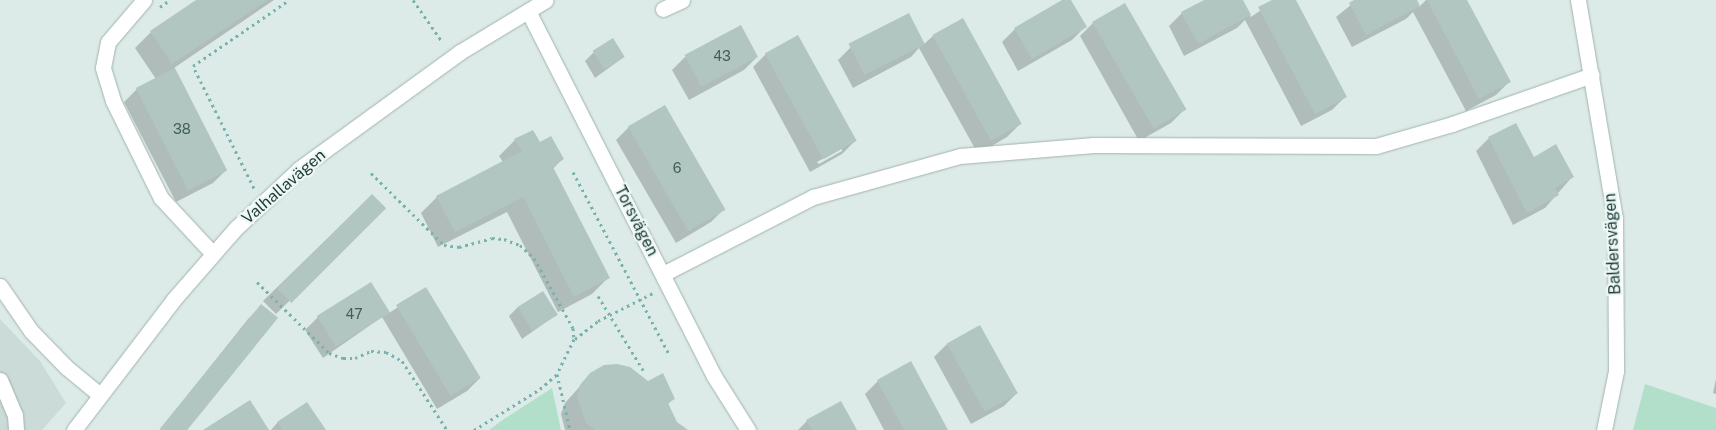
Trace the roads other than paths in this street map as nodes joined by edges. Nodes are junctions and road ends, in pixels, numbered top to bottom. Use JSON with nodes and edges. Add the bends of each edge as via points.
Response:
{"nodes":[{"id":1,"x":144,"y":0,"type":"edge"},
{"id":2,"x":546,"y":0,"type":"edge"},
{"id":3,"x":682,"y":0,"type":"edge"},
{"id":4,"x":1578,"y":0,"type":"edge"},
{"id":5,"x":663,"y":9,"type":"dead end"},
{"id":6,"x":528,"y":11,"type":"junction"},
{"id":7,"x":1592,"y":74,"type":"junction"},
{"id":8,"x":213,"y":254,"type":"junction"},
{"id":9,"x":666,"y":280,"type":"junction"},
{"id":10,"x":1,"y":293,"type":"edge"},
{"id":11,"x":0,"y":380,"type":"edge"},
{"id":12,"x":100,"y":396,"type":"junction"},
{"id":13,"x":15,"y":423,"type":"edge"},
{"id":14,"x":74,"y":430,"type":"edge"},
{"id":15,"x":748,"y":430,"type":"edge"},
{"id":16,"x":1604,"y":430,"type":"edge"}],
"edges":[{"from":1,"to":8,"type":"street","via":[[108,42],[103,68],[113,101],[161,198]]},
{"from":2,"to":6,"type":"street","name":"Valhallavägen"},
{"from":3,"to":5,"type":"street"},
{"from":4,"to":7,"type":"street","name":"Baldersvägen"},
{"from":6,"to":8,"type":"street","name":"Valhallavägen","via":[[452,58],[299,169]]},
{"from":6,"to":9,"type":"street","name":"Torsvägen"},
{"from":7,"to":9,"type":"street","via":[[1452,124],[1376,146],[1094,145],[960,156],[814,197]]},
{"from":7,"to":16,"type":"street","name":"Baldersvägen","via":[[1615,218],[1616,371]]},
{"from":8,"to":12,"type":"street","name":"Valhallavägen"},
{"from":9,"to":15,"type":"street","name":"Torsvägen","via":[[714,376]]},
{"from":10,"to":12,"type":"street","via":[[66,367]]},
{"from":11,"to":13,"type":"street"},
{"from":12,"to":14,"type":"street","name":"Valhallavägen"}]}
